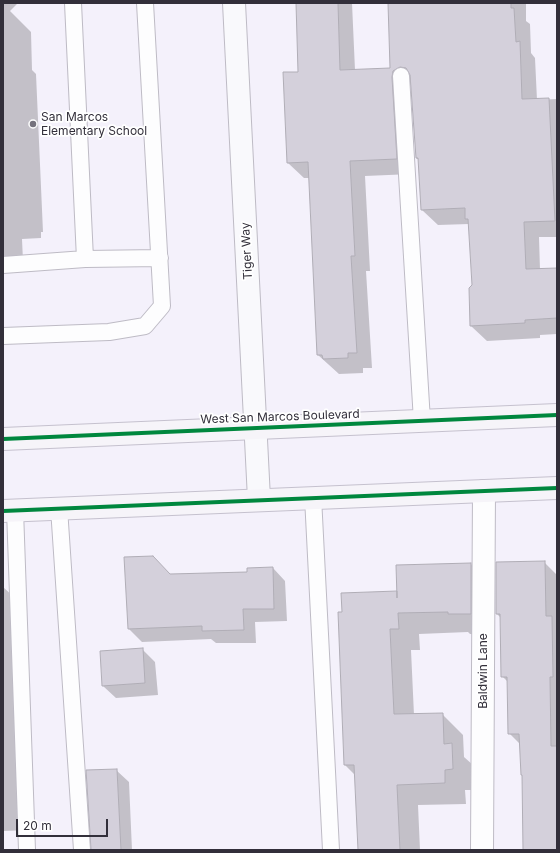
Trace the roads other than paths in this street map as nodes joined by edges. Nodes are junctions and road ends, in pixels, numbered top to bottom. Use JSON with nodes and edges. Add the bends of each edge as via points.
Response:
{"nodes":[{"id":1,"x":73,"y":3,"type":"edge"},
{"id":2,"x":145,"y":3,"type":"edge"},
{"id":3,"x":234,"y":3,"type":"edge"},
{"id":4,"x":401,"y":76,"type":"dead end"},
{"id":5,"x":160,"y":258,"type":"junction"},
{"id":6,"x":85,"y":259,"type":"junction"},
{"id":7,"x":3,"y":265,"type":"edge"},
{"id":8,"x":3,"y":336,"type":"edge"},
{"id":9,"x":557,"y":415,"type":"edge"},
{"id":10,"x":422,"y":421,"type":"junction"},
{"id":11,"x":256,"y":428,"type":"junction"},
{"id":12,"x":3,"y":439,"type":"edge"},
{"id":13,"x":557,"y":488,"type":"edge"},
{"id":14,"x":484,"y":492,"type":"junction"},
{"id":15,"x":313,"y":497,"type":"junction"},
{"id":16,"x":259,"y":499,"type":"junction"},
{"id":17,"x":59,"y":508,"type":"junction"},
{"id":18,"x":9,"y":511,"type":"edge"},
{"id":19,"x":27,"y":850,"type":"edge"},
{"id":20,"x":82,"y":850,"type":"edge"},
{"id":21,"x":331,"y":850,"type":"edge"},
{"id":22,"x":482,"y":850,"type":"edge"}],
"edges":[{"from":1,"to":6,"type":"lane"},
{"from":2,"to":5,"type":"lane"},
{"from":3,"to":11,"type":"street","name":"Tiger Way"},
{"from":4,"to":10,"type":"lane"},
{"from":5,"to":6,"type":"lane"},
{"from":5,"to":8,"type":"lane","via":[[162,306],[145,326],[108,332]]},
{"from":6,"to":7,"type":"lane"},
{"from":9,"to":10,"type":"main road","name":"West San Marcos Boulevard"},
{"from":10,"to":11,"type":"main road","name":"West San Marcos Boulevard"},
{"from":11,"to":12,"type":"main road","name":"West San Marcos Boulevard"},
{"from":11,"to":16,"type":"street","name":"Tiger Way"},
{"from":13,"to":14,"type":"main road"},
{"from":14,"to":15,"type":"main road"},
{"from":14,"to":22,"type":"street","name":"Baldwin Lane"},
{"from":15,"to":16,"type":"main road"},
{"from":15,"to":21,"type":"lane"},
{"from":16,"to":17,"type":"main road"},
{"from":17,"to":18,"type":"main road"},
{"from":17,"to":20,"type":"lane"},
{"from":18,"to":19,"type":"lane"}]}
